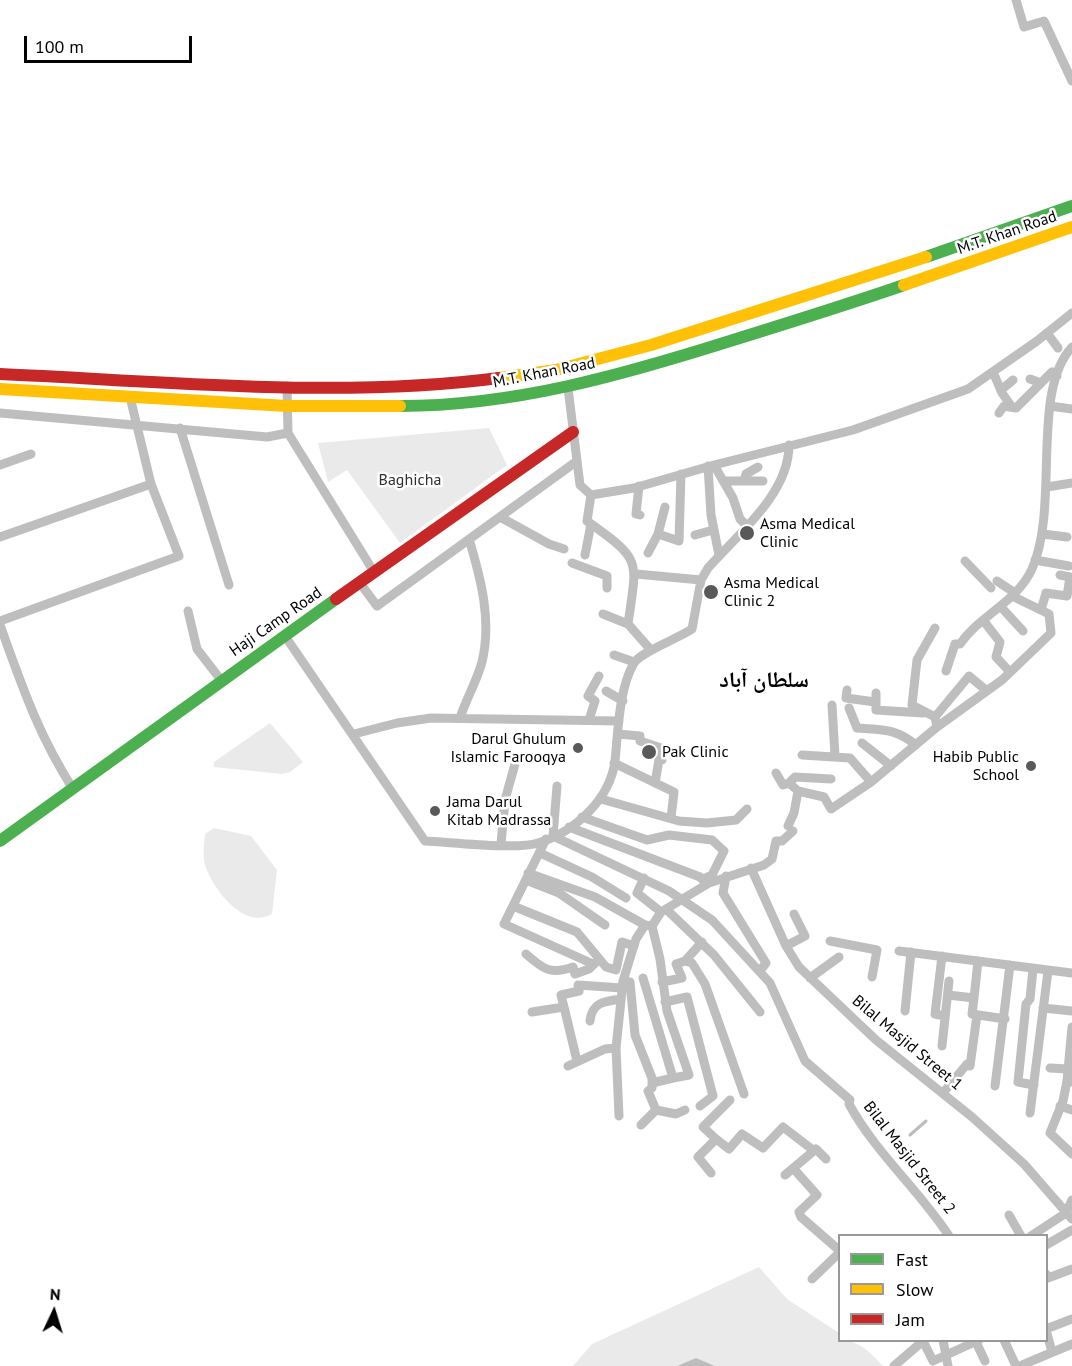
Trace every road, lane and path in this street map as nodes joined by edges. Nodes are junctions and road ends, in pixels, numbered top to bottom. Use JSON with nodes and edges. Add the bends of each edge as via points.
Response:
{"nodes":[{"id":1,"x":1016,"y":0,"type":"edge"},
{"id":2,"x":1072,"y":81,"type":"edge"},
{"id":3,"x":1072,"y":206,"type":"edge"},
{"id":4,"x":1072,"y":227,"type":"edge"},
{"id":5,"x":1072,"y":313,"type":"edge"},
{"id":6,"x":1047,"y":333,"type":"junction"},
{"id":7,"x":1072,"y":347,"type":"edge"},
{"id":8,"x":1058,"y":348,"type":"dead end"},
{"id":9,"x":993,"y":372,"type":"junction"},
{"id":10,"x":0,"y":374,"type":"edge"},
{"id":11,"x":1057,"y":376,"type":"junction"},
{"id":12,"x":1030,"y":379,"type":"dead end"},
{"id":13,"x":1013,"y":381,"type":"dead end"},
{"id":14,"x":1041,"y":383,"type":"junction"},
{"id":15,"x":286,"y":386,"type":"junction"},
{"id":16,"x":568,"y":388,"type":"junction"},
{"id":17,"x":0,"y":389,"type":"edge"},
{"id":18,"x":1001,"y":390,"type":"junction"},
{"id":19,"x":130,"y":397,"type":"junction"},
{"id":20,"x":287,"y":406,"type":"junction"},
{"id":21,"x":1050,"y":406,"type":"junction"},
{"id":22,"x":1012,"y":407,"type":"junction"},
{"id":23,"x":1072,"y":409,"type":"edge"},
{"id":24,"x":0,"y":413,"type":"edge"},
{"id":25,"x":999,"y":413,"type":"dead end"},
{"id":26,"x":136,"y":423,"type":"junction"},
{"id":27,"x":180,"y":428,"type":"junction"},
{"id":28,"x":573,"y":432,"type":"junction"},
{"id":29,"x":288,"y":433,"type":"junction"},
{"id":30,"x":789,"y":445,"type":"junction"},
{"id":31,"x":31,"y":454,"type":"dead end"},
{"id":32,"x":577,"y":461,"type":"junction"},
{"id":33,"x":0,"y":465,"type":"edge"},
{"id":34,"x":711,"y":465,"type":"junction"},
{"id":35,"x":758,"y":467,"type":"dead end"},
{"id":36,"x":681,"y":474,"type":"junction"},
{"id":37,"x":723,"y":481,"type":"junction"},
{"id":38,"x":744,"y":481,"type":"junction"},
{"id":39,"x":763,"y":481,"type":"dead end"},
{"id":40,"x":1072,"y":483,"type":"edge"},
{"id":41,"x":151,"y":484,"type":"junction"},
{"id":42,"x":639,"y":486,"type":"junction"},
{"id":43,"x":1047,"y":487,"type":"junction"},
{"id":44,"x":591,"y":495,"type":"junction"},
{"id":45,"x":664,"y":507,"type":"dead end"},
{"id":46,"x":640,"y":515,"type":"dead end"},
{"id":47,"x":500,"y":517,"type":"junction"},
{"id":48,"x":591,"y":524,"type":"junction"},
{"id":49,"x":746,"y":525,"type":"junction"},
{"id":50,"x":713,"y":530,"type":"junction"},
{"id":51,"x":658,"y":534,"type":"junction"},
{"id":52,"x":1043,"y":534,"type":"junction"},
{"id":53,"x":695,"y":535,"type":"dead end"},
{"id":54,"x":0,"y":537,"type":"edge"},
{"id":55,"x":1067,"y":537,"type":"dead end"},
{"id":56,"x":469,"y":539,"type":"junction"},
{"id":57,"x":564,"y":549,"type":"dead end"},
{"id":58,"x":648,"y":553,"type":"dead end"},
{"id":59,"x":585,"y":555,"type":"dead end"},
{"id":60,"x":719,"y":555,"type":"junction"},
{"id":61,"x":1035,"y":560,"type":"junction"},
{"id":62,"x":965,"y":561,"type":"dead end"},
{"id":63,"x":572,"y":563,"type":"dead end"},
{"id":64,"x":1069,"y":566,"type":"dead end"},
{"id":65,"x":374,"y":572,"type":"junction"},
{"id":66,"x":636,"y":574,"type":"junction"},
{"id":67,"x":1060,"y":575,"type":"dead end"},
{"id":68,"x":701,"y":580,"type":"junction"},
{"id":69,"x":360,"y":583,"type":"junction"},
{"id":70,"x":229,"y":585,"type":"dead end"},
{"id":71,"x":607,"y":588,"type":"dead end"},
{"id":72,"x":1013,"y":594,"type":"junction"},
{"id":73,"x":1001,"y":607,"type":"junction"},
{"id":74,"x":1041,"y":610,"type":"junction"},
{"id":75,"x":188,"y":611,"type":"dead end"},
{"id":76,"x":603,"y":614,"type":"dead end"},
{"id":77,"x":983,"y":620,"type":"junction"},
{"id":78,"x":0,"y":623,"type":"edge"},
{"id":79,"x":628,"y":624,"type":"junction"},
{"id":80,"x":935,"y":628,"type":"dead end"},
{"id":81,"x":1023,"y":631,"type":"dead end"},
{"id":82,"x":285,"y":636,"type":"junction"},
{"id":83,"x":650,"y":649,"type":"junction"},
{"id":84,"x":614,"y":655,"type":"dead end"},
{"id":85,"x":634,"y":662,"type":"junction"},
{"id":86,"x":946,"y":671,"type":"dead end"},
{"id":87,"x":1010,"y":672,"type":"junction"},
{"id":88,"x":599,"y":676,"type":"dead end"},
{"id":89,"x":221,"y":680,"type":"junction"},
{"id":90,"x":847,"y":690,"type":"dead end"},
{"id":91,"x":606,"y":691,"type":"dead end"},
{"id":92,"x":987,"y":691,"type":"junction"},
{"id":93,"x":623,"y":701,"type":"junction"},
{"id":94,"x":832,"y":705,"type":"dead end"},
{"id":95,"x":849,"y":708,"type":"dead end"},
{"id":96,"x":932,"y":715,"type":"junction"},
{"id":97,"x":460,"y":718,"type":"junction"},
{"id":98,"x":589,"y":720,"type":"junction"},
{"id":99,"x":619,"y":721,"type":"junction"},
{"id":100,"x":938,"y":727,"type":"junction"},
{"id":101,"x":354,"y":734,"type":"junction"},
{"id":102,"x":618,"y":734,"type":"junction"},
{"id":103,"x":862,"y":743,"type":"dead end"},
{"id":104,"x":916,"y":745,"type":"junction"},
{"id":105,"x":802,"y":755,"type":"dead end"},
{"id":106,"x":835,"y":756,"type":"junction"},
{"id":107,"x":615,"y":763,"type":"junction"},
{"id":108,"x":515,"y":764,"type":"dead end"},
{"id":109,"x":891,"y":766,"type":"junction"},
{"id":110,"x":776,"y":773,"type":"dead end"},
{"id":111,"x":831,"y":779,"type":"dead end"},
{"id":112,"x":871,"y":782,"type":"junction"},
{"id":113,"x":656,"y":783,"type":"junction"},
{"id":114,"x":789,"y":783,"type":"junction"},
{"id":115,"x":557,"y":786,"type":"dead end"},
{"id":116,"x":73,"y":789,"type":"junction"},
{"id":117,"x":798,"y":791,"type":"junction"},
{"id":118,"x":602,"y":798,"type":"junction"},
{"id":119,"x":747,"y":809,"type":"dead end"},
{"id":120,"x":582,"y":817,"type":"junction"},
{"id":121,"x":671,"y":818,"type":"junction"},
{"id":122,"x":569,"y":827,"type":"junction"},
{"id":123,"x":2,"y":835,"type":"edge"},
{"id":124,"x":549,"y":838,"type":"junction"},
{"id":125,"x":501,"y":844,"type":"junction"},
{"id":126,"x":540,"y":853,"type":"junction"},
{"id":127,"x":751,"y":868,"type":"junction"},
{"id":128,"x":726,"y":876,"type":"junction"},
{"id":129,"x":527,"y":877,"type":"junction"},
{"id":130,"x":644,"y":878,"type":"junction"},
{"id":131,"x":704,"y":882,"type":"junction"},
{"id":132,"x":626,"y":898,"type":"dead end"},
{"id":133,"x":682,"y":900,"type":"junction"},
{"id":134,"x":513,"y":906,"type":"junction"},
{"id":135,"x":664,"y":910,"type":"junction"},
{"id":136,"x":794,"y":914,"type":"dead end"},
{"id":137,"x":604,"y":925,"type":"dead end"},
{"id":138,"x":649,"y":925,"type":"junction"},
{"id":139,"x":702,"y":942,"type":"junction"},
{"id":140,"x":830,"y":942,"type":"dead end"},
{"id":141,"x":634,"y":946,"type":"junction"},
{"id":142,"x":786,"y":946,"type":"junction"},
{"id":143,"x":899,"y":951,"type":"dead end"},
{"id":144,"x":911,"y":952,"type":"junction"},
{"id":145,"x":526,"y":954,"type":"dead end"},
{"id":146,"x":942,"y":956,"type":"junction"},
{"id":147,"x":839,"y":957,"type":"dead end"},
{"id":148,"x":685,"y":961,"type":"junction"},
{"id":149,"x":978,"y":961,"type":"junction"},
{"id":150,"x":596,"y":962,"type":"junction"},
{"id":151,"x":1010,"y":965,"type":"junction"},
{"id":152,"x":606,"y":967,"type":"junction"},
{"id":153,"x":1033,"y":969,"type":"junction"},
{"id":154,"x":760,"y":971,"type":"junction"},
{"id":155,"x":1048,"y":971,"type":"junction"},
{"id":156,"x":1072,"y":974,"type":"edge"},
{"id":157,"x":872,"y":977,"type":"dead end"},
{"id":158,"x":643,"y":978,"type":"dead end"},
{"id":159,"x":810,"y":978,"type":"junction"},
{"id":160,"x":949,"y":981,"type":"dead end"},
{"id":161,"x":663,"y":982,"type":"junction"},
{"id":162,"x":623,"y":985,"type":"junction"},
{"id":163,"x":603,"y":987,"type":"junction"},
{"id":164,"x":948,"y":995,"type":"junction"},
{"id":165,"x":974,"y":998,"type":"junction"},
{"id":166,"x":621,"y":999,"type":"junction"},
{"id":167,"x":665,"y":1002,"type":"junction"},
{"id":168,"x":564,"y":1006,"type":"junction"},
{"id":169,"x":1043,"y":1008,"type":"junction"},
{"id":170,"x":905,"y":1011,"type":"dead end"},
{"id":171,"x":1072,"y":1011,"type":"edge"},
{"id":172,"x":532,"y":1012,"type":"dead end"},
{"id":173,"x":760,"y":1012,"type":"dead end"},
{"id":174,"x":977,"y":1015,"type":"junction"},
{"id":175,"x":945,"y":1016,"type":"junction"},
{"id":176,"x":1005,"y":1018,"type":"junction"},
{"id":177,"x":591,"y":1022,"type":"dead end"},
{"id":178,"x":1072,"y":1034,"type":"edge"},
{"id":179,"x":942,"y":1046,"type":"dead end"},
{"id":180,"x":616,"y":1048,"type":"junction"},
{"id":181,"x":577,"y":1060,"type":"junction"},
{"id":182,"x":568,"y":1066,"type":"dead end"},
{"id":183,"x":1050,"y":1068,"type":"dead end"},
{"id":184,"x":1068,"y":1069,"type":"junction"},
{"id":185,"x":673,"y":1078,"type":"junction"},
{"id":186,"x":1070,"y":1081,"type":"edge"},
{"id":187,"x":652,"y":1083,"type":"junction"},
{"id":188,"x":1034,"y":1084,"type":"junction"},
{"id":189,"x":995,"y":1086,"type":"dead end"},
{"id":190,"x":943,"y":1093,"type":"junction"},
{"id":191,"x":744,"y":1094,"type":"dead end"},
{"id":192,"x":730,"y":1100,"type":"dead end"},
{"id":193,"x":700,"y":1106,"type":"dead end"},
{"id":194,"x":1060,"y":1106,"type":"junction"},
{"id":195,"x":656,"y":1110,"type":"junction"},
{"id":196,"x":685,"y":1110,"type":"dead end"},
{"id":197,"x":1072,"y":1110,"type":"edge"},
{"id":198,"x":1030,"y":1113,"type":"dead end"},
{"id":199,"x":619,"y":1116,"type":"dead end"},
{"id":200,"x":641,"y":1125,"type":"dead end"},
{"id":201,"x":716,"y":1139,"type":"junction"},
{"id":202,"x":813,"y":1150,"type":"junction"},
{"id":203,"x":1072,"y":1154,"type":"edge"},
{"id":204,"x":826,"y":1160,"type":"dead end"},
{"id":205,"x":793,"y":1168,"type":"junction"},
{"id":206,"x":711,"y":1173,"type":"dead end"},
{"id":207,"x":785,"y":1175,"type":"dead end"},
{"id":208,"x":1072,"y":1200,"type":"edge"},
{"id":209,"x":1009,"y":1215,"type":"dead end"},
{"id":210,"x":1069,"y":1216,"type":"edge"},
{"id":211,"x":1072,"y":1230,"type":"edge"},
{"id":212,"x":948,"y":1234,"type":"edge"},
{"id":213,"x":1018,"y":1234,"type":"edge"},
{"id":214,"x":1035,"y":1234,"type":"edge"},
{"id":215,"x":1048,"y":1244,"type":"edge"},
{"id":216,"x":838,"y":1250,"type":"edge"},
{"id":217,"x":838,"y":1254,"type":"edge"},
{"id":218,"x":1072,"y":1269,"type":"edge"},
{"id":219,"x":1048,"y":1278,"type":"edge"},
{"id":220,"x":812,"y":1279,"type":"dead end"},
{"id":221,"x":1072,"y":1319,"type":"edge"},
{"id":222,"x":1048,"y":1330,"type":"edge"},
{"id":223,"x":1048,"y":1334,"type":"edge"},
{"id":224,"x":922,"y":1342,"type":"edge"},
{"id":225,"x":924,"y":1342,"type":"edge"},
{"id":226,"x":943,"y":1342,"type":"edge"},
{"id":227,"x":975,"y":1342,"type":"edge"},
{"id":228,"x":977,"y":1342,"type":"edge"},
{"id":229,"x":1004,"y":1342,"type":"edge"},
{"id":230,"x":1072,"y":1344,"type":"edge"},
{"id":231,"x":1052,"y":1352,"type":"junction"},
{"id":232,"x":946,"y":1354,"type":"junction"},
{"id":233,"x":985,"y":1360,"type":"dead end"},
{"id":234,"x":894,"y":1366,"type":"edge"},
{"id":235,"x":948,"y":1366,"type":"edge"},
{"id":236,"x":1016,"y":1366,"type":"edge"},
{"id":237,"x":1020,"y":1366,"type":"edge"}],
"edges":[{"from":1,"to":2,"type":"street","via":[[1024,27],[1044,21]]},
{"from":3,"to":15,"type":"main road","name":"M.T. Khan Road","via":[[854,281],[651,345],[556,370],[437,386]]},
{"from":4,"to":16,"type":"main road","name":"M.T. Khan Road","via":[[858,301]]},
{"from":5,"to":6,"type":"street"},
{"from":6,"to":8,"type":"street"},
{"from":6,"to":9,"type":"street"},
{"from":7,"to":11,"type":"street"},
{"from":9,"to":18,"type":"street"},
{"from":9,"to":30,"type":"street","via":[[968,389],[853,430]]},
{"from":10,"to":15,"type":"main road","name":"M.T. Khan Road"},
{"from":11,"to":14,"type":"street","via":[[1052,372]]},
{"from":11,"to":21,"type":"street"},
{"from":12,"to":14,"type":"street"},
{"from":13,"to":18,"type":"street"},
{"from":14,"to":22,"type":"street","via":[[1016,408]]},
{"from":15,"to":20,"type":"street"},
{"from":16,"to":20,"type":"main road","name":"M.T. Khan Road","via":[[443,406]]},
{"from":16,"to":28,"type":"street"},
{"from":17,"to":19,"type":"main road","name":"M.T. Khan Road"},
{"from":18,"to":22,"type":"street"},
{"from":19,"to":20,"type":"main road","name":"M.T. Khan Road"},
{"from":19,"to":26,"type":"street"},
{"from":20,"to":29,"type":"street"},
{"from":21,"to":23,"type":"street"},
{"from":21,"to":43,"type":"street"},
{"from":22,"to":25,"type":"street","via":[[1004,406]]},
{"from":24,"to":26,"type":"street"},
{"from":26,"to":27,"type":"street"},
{"from":26,"to":41,"type":"street"},
{"from":27,"to":29,"type":"street","via":[[267,437]]},
{"from":27,"to":70,"type":"street"},
{"from":28,"to":32,"type":"street"},
{"from":28,"to":65,"type":"main road","name":"Haji Camp Road"},
{"from":29,"to":65,"type":"street"},
{"from":30,"to":34,"type":"street"},
{"from":30,"to":49,"type":"street","via":[[789,458],[776,490]]},
{"from":31,"to":33,"type":"street"},
{"from":32,"to":44,"type":"street","via":[[580,485]]},
{"from":32,"to":47,"type":"street"},
{"from":34,"to":36,"type":"street"},
{"from":34,"to":37,"type":"street"},
{"from":34,"to":50,"type":"street"},
{"from":35,"to":38,"type":"street","via":[[746,474]]},
{"from":36,"to":42,"type":"street"},
{"from":36,"to":51,"type":"street","via":[[679,542]]},
{"from":37,"to":38,"type":"street"},
{"from":37,"to":49,"type":"street"},
{"from":38,"to":39,"type":"street"},
{"from":40,"to":43,"type":"street"},
{"from":41,"to":54,"type":"street"},
{"from":41,"to":78,"type":"street","via":[[178,556]]},
{"from":42,"to":44,"type":"street"},
{"from":42,"to":46,"type":"street","via":[[636,514]]},
{"from":43,"to":52,"type":"street"},
{"from":44,"to":48,"type":"street","via":[[587,521]]},
{"from":45,"to":51,"type":"street"},
{"from":47,"to":56,"type":"street"},
{"from":47,"to":57,"type":"street"},
{"from":48,"to":59,"type":"street"},
{"from":48,"to":66,"type":"street","via":[[620,545]]},
{"from":49,"to":60,"type":"street"},
{"from":50,"to":53,"type":"street"},
{"from":50,"to":60,"type":"street"},
{"from":51,"to":58,"type":"street"},
{"from":52,"to":55,"type":"street"},
{"from":52,"to":61,"type":"street"},
{"from":56,"to":69,"type":"street","via":[[377,606]]},
{"from":56,"to":97,"type":"street","via":[[487,630],[482,664]]},
{"from":60,"to":68,"type":"street"},
{"from":61,"to":64,"type":"street"},
{"from":61,"to":72,"type":"street","via":[[1026,580]]},
{"from":62,"to":72,"type":"street"},
{"from":63,"to":71,"type":"street","via":[[607,576]]},
{"from":65,"to":69,"type":"main road","name":"Haji Camp Road"},
{"from":66,"to":68,"type":"street"},
{"from":66,"to":79,"type":"street"},
{"from":67,"to":74,"type":"street","via":[[1070,577],[1067,596],[1046,593]]},
{"from":68,"to":83,"type":"street","via":[[692,629],[663,647]]},
{"from":69,"to":82,"type":"main road","name":"Haji Camp Road"},
{"from":72,"to":73,"type":"street"},
{"from":72,"to":74,"type":"street"},
{"from":73,"to":77,"type":"street"},
{"from":73,"to":81,"type":"street"},
{"from":74,"to":87,"type":"street","via":[[1051,618],[1051,633]]},
{"from":75,"to":89,"type":"street","via":[[197,650]]},
{"from":76,"to":79,"type":"street"},
{"from":77,"to":86,"type":"street","via":[[969,630],[960,644],[955,644]]},
{"from":77,"to":87,"type":"street","via":[[1000,642],[996,657]]},
{"from":78,"to":116,"type":"street","via":[[35,722]]},
{"from":79,"to":83,"type":"street"},
{"from":80,"to":96,"type":"street","via":[[917,660],[912,705]]},
{"from":82,"to":89,"type":"main road","name":"Haji Camp Road"},
{"from":82,"to":101,"type":"street"},
{"from":83,"to":85,"type":"street"},
{"from":84,"to":85,"type":"street"},
{"from":85,"to":93,"type":"street"},
{"from":87,"to":92,"type":"street"},
{"from":88,"to":98,"type":"street","via":[[588,696],[595,701]]},
{"from":89,"to":116,"type":"main road","name":"Haji Camp Road"},
{"from":90,"to":96,"type":"street","via":[[846,698],[875,698],[876,710]]},
{"from":91,"to":93,"type":"street"},
{"from":92,"to":96,"type":"street","via":[[969,676]]},
{"from":92,"to":100,"type":"street"},
{"from":93,"to":99,"type":"street"},
{"from":94,"to":106,"type":"street"},
{"from":95,"to":104,"type":"street","via":[[857,728],[893,730]]},
{"from":96,"to":100,"type":"street"},
{"from":97,"to":98,"type":"street"},
{"from":97,"to":101,"type":"street","via":[[396,723]]},
{"from":98,"to":99,"type":"street"},
{"from":99,"to":102,"type":"street"},
{"from":100,"to":104,"type":"street"},
{"from":101,"to":125,"type":"street","via":[[425,841]]},
{"from":102,"to":107,"type":"street"},
{"from":102,"to":113,"type":"street","via":[[640,736],[640,741],[662,748]]},
{"from":103,"to":109,"type":"street"},
{"from":104,"to":109,"type":"street"},
{"from":105,"to":106,"type":"street"},
{"from":106,"to":112,"type":"street","via":[[850,758]]},
{"from":107,"to":113,"type":"street"},
{"from":107,"to":118,"type":"street"},
{"from":108,"to":125,"type":"street","via":[[505,800]]},
{"from":109,"to":112,"type":"street"},
{"from":110,"to":114,"type":"street","via":[[783,785]]},
{"from":111,"to":114,"type":"street","via":[[795,777]]},
{"from":112,"to":117,"type":"street","via":[[831,809],[824,797]]},
{"from":113,"to":121,"type":"street","via":[[674,792]]},
{"from":114,"to":117,"type":"street"},
{"from":115,"to":124,"type":"street"},
{"from":116,"to":123,"type":"main road","name":"Haji Camp Road"},
{"from":117,"to":127,"type":"street","via":[[790,829],[782,841],[776,842],[772,859]]},
{"from":118,"to":120,"type":"street"},
{"from":118,"to":121,"type":"street"},
{"from":119,"to":121,"type":"street","via":[[741,818],[727,822],[697,823]]},
{"from":120,"to":122,"type":"street"},
{"from":120,"to":131,"type":"street","via":[[647,840],[669,835],[712,840],[724,851]]},
{"from":122,"to":124,"type":"street"},
{"from":122,"to":131,"type":"street"},
{"from":124,"to":125,"type":"street","via":[[534,844]]},
{"from":124,"to":126,"type":"street"},
{"from":124,"to":130,"type":"street","name":"Bilal Masjid Street 2"},
{"from":126,"to":129,"type":"street"},
{"from":126,"to":132,"type":"street"},
{"from":127,"to":128,"type":"street"},
{"from":127,"to":142,"type":"street","name":"Bilal Masjid Street 1"},
{"from":128,"to":131,"type":"street"},
{"from":128,"to":154,"type":"street","via":[[723,893],[766,963]]},
{"from":129,"to":134,"type":"street"},
{"from":129,"to":137,"type":"street","via":[[559,893]]},
{"from":129,"to":138,"type":"street","via":[[596,897]]},
{"from":130,"to":133,"type":"street","name":"Bilal Masjid Street 2"},
{"from":130,"to":135,"type":"street","via":[[637,892]]},
{"from":131,"to":133,"type":"street"},
{"from":133,"to":135,"type":"street"},
{"from":133,"to":154,"type":"street","name":"Bilal Masjid Street 2","via":[[712,920]]},
{"from":134,"to":150,"type":"street","via":[[577,932]]},
{"from":134,"to":150,"type":"street","via":[[504,924]]},
{"from":135,"to":138,"type":"street"},
{"from":135,"to":139,"type":"street"},
{"from":136,"to":142,"type":"street","via":[[805,936]]},
{"from":138,"to":141,"type":"street"},
{"from":138,"to":161,"type":"street"},
{"from":139,"to":148,"type":"street"},
{"from":139,"to":173,"type":"street"},
{"from":140,"to":157,"type":"street","via":[[877,950]]},
{"from":141,"to":152,"type":"street","via":[[622,942],[616,970]]},
{"from":141,"to":162,"type":"street"},
{"from":142,"to":159,"type":"street","name":"Bilal Masjid Street 1"},
{"from":143,"to":144,"type":"street"},
{"from":144,"to":146,"type":"street"},
{"from":144,"to":170,"type":"street"},
{"from":145,"to":150,"type":"street","via":[[550,972],[573,968],[575,974]]},
{"from":146,"to":149,"type":"street"},
{"from":146,"to":175,"type":"street","via":[[935,1014]]},
{"from":147,"to":159,"type":"street"},
{"from":148,"to":161,"type":"street","via":[[676,964],[682,978]]},
{"from":148,"to":191,"type":"street","via":[[692,963],[705,984]]},
{"from":149,"to":151,"type":"street"},
{"from":149,"to":165,"type":"street"},
{"from":150,"to":152,"type":"street"},
{"from":151,"to":153,"type":"street"},
{"from":151,"to":176,"type":"street"},
{"from":152,"to":163,"type":"street"},
{"from":153,"to":155,"type":"street"},
{"from":153,"to":188,"type":"street","via":[[1018,1082]]},
{"from":154,"to":212,"type":"street","name":"Bilal Masjid Street 2","via":[[770,983],[805,1061],[850,1100],[861,1125]]},
{"from":155,"to":156,"type":"street"},
{"from":155,"to":169,"type":"street"},
{"from":158,"to":185,"type":"street"},
{"from":159,"to":190,"type":"street","name":"Bilal Masjid Street 1","via":[[876,1040]]},
{"from":160,"to":164,"type":"street"},
{"from":161,"to":167,"type":"street"},
{"from":162,"to":163,"type":"street"},
{"from":162,"to":166,"type":"street"},
{"from":162,"to":187,"type":"street","via":[[630,982],[635,1035]]},
{"from":163,"to":168,"type":"street","via":[[578,985],[579,991],[561,995]]},
{"from":164,"to":165,"type":"street"},
{"from":164,"to":175,"type":"street"},
{"from":165,"to":174,"type":"street","via":[[972,1014]]},
{"from":166,"to":177,"type":"street","via":[[601,1002],[594,1008]]},
{"from":166,"to":180,"type":"street"},
{"from":167,"to":185,"type":"street","via":[[689,1076]]},
{"from":167,"to":193,"type":"street","via":[[687,997],[713,1096]]},
{"from":168,"to":172,"type":"street"},
{"from":168,"to":181,"type":"street"},
{"from":169,"to":171,"type":"street"},
{"from":169,"to":188,"type":"street"},
{"from":174,"to":176,"type":"street"},
{"from":174,"to":190,"type":"street","via":[[968,1065]]},
{"from":175,"to":179,"type":"street"},
{"from":176,"to":189,"type":"street"},
{"from":178,"to":184,"type":"street"},
{"from":180,"to":181,"type":"street"},
{"from":180,"to":199,"type":"street"},
{"from":181,"to":182,"type":"street"},
{"from":183,"to":184,"type":"street"},
{"from":184,"to":186,"type":"street"},
{"from":185,"to":187,"type":"street"},
{"from":186,"to":194,"type":"street"},
{"from":187,"to":195,"type":"street","via":[[648,1090]]},
{"from":188,"to":198,"type":"street"},
{"from":190,"to":210,"type":"street","name":"Bilal Masjid Street 1","via":[[1024,1164]]},
{"from":192,"to":201,"type":"street","via":[[703,1127]]},
{"from":194,"to":197,"type":"street"},
{"from":194,"to":203,"type":"street","via":[[1050,1133]]},
{"from":195,"to":196,"type":"street","via":[[676,1114]]},
{"from":195,"to":200,"type":"street"},
{"from":201,"to":202,"type":"street","via":[[729,1149],[742,1134],[763,1148],[783,1127]]},
{"from":201,"to":206,"type":"street","via":[[698,1157]]},
{"from":202,"to":204,"type":"street"},
{"from":202,"to":205,"type":"street"},
{"from":205,"to":207,"type":"street"},
{"from":205,"to":216,"type":"street","via":[[817,1195],[801,1209],[801,1217]]},
{"from":208,"to":210,"type":"street"},
{"from":209,"to":213,"type":"street"},
{"from":210,"to":214,"type":"street"},
{"from":211,"to":215,"type":"street"},
{"from":217,"to":220,"type":"street"},
{"from":218,"to":219,"type":"street"},
{"from":221,"to":222,"type":"street"},
{"from":223,"to":231,"type":"street"},
{"from":224,"to":234,"type":"street"},
{"from":225,"to":232,"type":"street","via":[[933,1361]]},
{"from":226,"to":232,"type":"street"},
{"from":227,"to":232,"type":"street"},
{"from":228,"to":233,"type":"street"},
{"from":229,"to":236,"type":"street"},
{"from":230,"to":231,"type":"street"},
{"from":231,"to":237,"type":"street"},
{"from":232,"to":235,"type":"street"}]}
